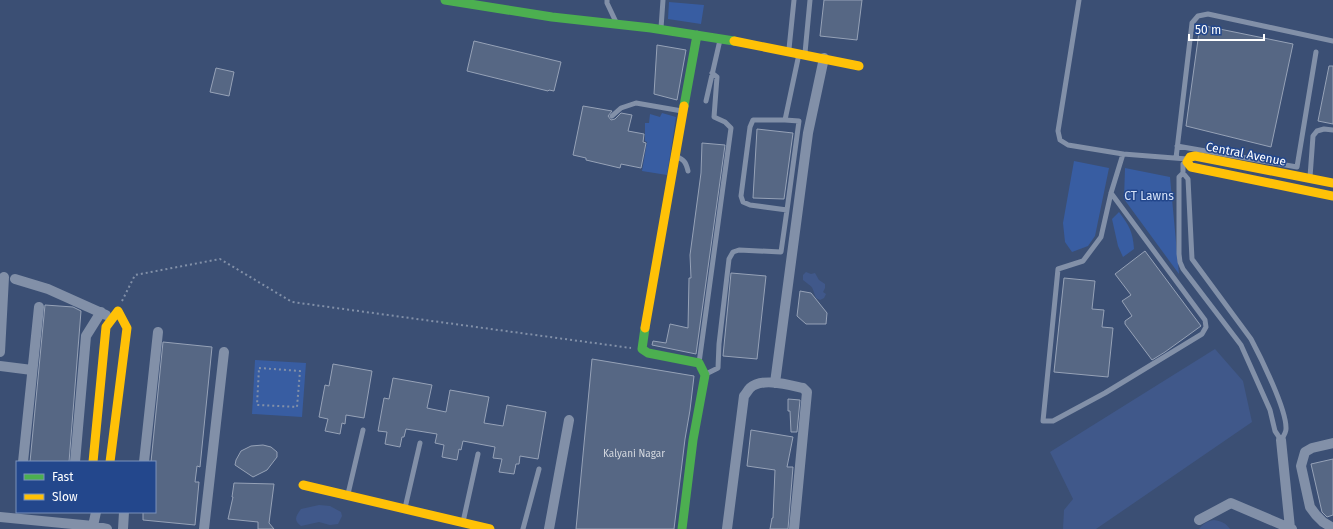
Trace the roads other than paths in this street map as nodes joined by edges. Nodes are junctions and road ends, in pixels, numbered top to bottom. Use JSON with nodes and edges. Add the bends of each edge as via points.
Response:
{"nodes":[{"id":1,"x":445,"y":0,"type":"edge"},
{"id":2,"x":607,"y":0,"type":"edge"},
{"id":3,"x":663,"y":0,"type":"edge"},
{"id":4,"x":794,"y":0,"type":"edge"},
{"id":5,"x":810,"y":0,"type":"edge"},
{"id":6,"x":1079,"y":0,"type":"edge"},
{"id":7,"x":617,"y":25,"type":"junction"},
{"id":8,"x":661,"y":29,"type":"junction"},
{"id":9,"x":697,"y":35,"type":"junction"},
{"id":10,"x":720,"y":39,"type":"junction"},
{"id":11,"x":1333,"y":41,"type":"edge"},
{"id":12,"x":788,"y":51,"type":"junction"},
{"id":13,"x":1316,"y":52,"type":"dead end"},
{"id":14,"x":802,"y":53,"type":"junction"},
{"id":15,"x":824,"y":58,"type":"junction"},
{"id":16,"x":859,"y":66,"type":"dead end"},
{"id":17,"x":712,"y":73,"type":"junction"},
{"id":18,"x":706,"y":101,"type":"dead end"},
{"id":19,"x":683,"y":111,"type":"junction"},
{"id":20,"x":612,"y":116,"type":"dead end"},
{"id":21,"x":785,"y":120,"type":"junction"},
{"id":22,"x":1333,"y":130,"type":"edge"},
{"id":23,"x":1177,"y":146,"type":"junction"},
{"id":24,"x":1123,"y":154,"type":"junction"},
{"id":25,"x":675,"y":156,"type":"junction"},
{"id":26,"x":1176,"y":158,"type":"junction"},
{"id":27,"x":1186,"y":159,"type":"junction"},
{"id":28,"x":1297,"y":167,"type":"junction"},
{"id":29,"x":688,"y":171,"type":"dead end"},
{"id":30,"x":1183,"y":173,"type":"junction"},
{"id":31,"x":1309,"y":176,"type":"junction"},
{"id":32,"x":1333,"y":183,"type":"edge"},
{"id":33,"x":1307,"y":191,"type":"junction"},
{"id":34,"x":1111,"y":193,"type":"junction"},
{"id":35,"x":1333,"y":196,"type":"edge"},
{"id":36,"x":787,"y":210,"type":"junction"},
{"id":37,"x":4,"y":277,"type":"dead end"},
{"id":38,"x":15,"y":279,"type":"dead end"},
{"id":39,"x":39,"y":307,"type":"dead end"},
{"id":40,"x":101,"y":312,"type":"junction"},
{"id":41,"x":115,"y":314,"type":"junction"},
{"id":42,"x":158,"y":332,"type":"dead end"},
{"id":43,"x":0,"y":352,"type":"edge"},
{"id":44,"x":224,"y":352,"type":"dead end"},
{"id":45,"x":699,"y":363,"type":"junction"},
{"id":46,"x":0,"y":366,"type":"edge"},
{"id":47,"x":32,"y":370,"type":"junction"},
{"id":48,"x":705,"y":375,"type":"junction"},
{"id":49,"x":775,"y":383,"type":"junction"},
{"id":50,"x":570,"y":420,"type":"dead end"},
{"id":51,"x":363,"y":430,"type":"dead end"},
{"id":52,"x":1281,"y":440,"type":"junction"},
{"id":53,"x":420,"y":443,"type":"dead end"},
{"id":54,"x":1333,"y":443,"type":"edge"},
{"id":55,"x":478,"y":454,"type":"dead end"},
{"id":56,"x":23,"y":461,"type":"edge"},
{"id":57,"x":75,"y":461,"type":"edge"},
{"id":58,"x":93,"y":461,"type":"edge"},
{"id":59,"x":110,"y":461,"type":"edge"},
{"id":60,"x":144,"y":461,"type":"edge"},
{"id":61,"x":539,"y":469,"type":"dead end"},
{"id":62,"x":303,"y":485,"type":"dead end"},
{"id":63,"x":348,"y":495,"type":"junction"},
{"id":64,"x":404,"y":509,"type":"junction"},
{"id":65,"x":96,"y":513,"type":"edge"},
{"id":66,"x":124,"y":513,"type":"edge"},
{"id":67,"x":0,"y":517,"type":"edge"},
{"id":68,"x":1199,"y":520,"type":"dead end"},
{"id":69,"x":463,"y":522,"type":"junction"},
{"id":70,"x":28,"y":524,"type":"edge"},
{"id":71,"x":93,"y":526,"type":"junction"},
{"id":72,"x":82,"y":527,"type":"edge"},
{"id":73,"x":1333,"y":528,"type":"edge"},
{"id":74,"x":107,"y":529,"type":"edge"},
{"id":75,"x":123,"y":529,"type":"edge"},
{"id":76,"x":204,"y":529,"type":"edge"},
{"id":77,"x":490,"y":529,"type":"edge"},
{"id":78,"x":523,"y":529,"type":"edge"},
{"id":79,"x":549,"y":529,"type":"edge"},
{"id":80,"x":682,"y":529,"type":"edge"},
{"id":81,"x":727,"y":529,"type":"edge"},
{"id":82,"x":794,"y":529,"type":"edge"},
{"id":83,"x":1291,"y":529,"type":"edge"}],
"edges":[{"from":1,"to":7,"type":"street"},
{"from":2,"to":7,"type":"lane"},
{"from":3,"to":8,"type":"lane"},
{"from":4,"to":12,"type":"lane"},
{"from":5,"to":14,"type":"lane"},
{"from":6,"to":24,"type":"lane","via":[[1058,131],[1060,140],[1068,145]]},
{"from":7,"to":8,"type":"street"},
{"from":8,"to":9,"type":"street"},
{"from":9,"to":10,"type":"street"},
{"from":9,"to":19,"type":"street"},
{"from":10,"to":12,"type":"street"},
{"from":10,"to":17,"type":"lane"},
{"from":11,"to":23,"type":"lane","via":[[1208,14],[1198,16],[1192,24]]},
{"from":12,"to":14,"type":"street"},
{"from":13,"to":28,"type":"lane"},
{"from":14,"to":15,"type":"street"},
{"from":14,"to":21,"type":"lane"},
{"from":15,"to":16,"type":"street"},
{"from":15,"to":49,"type":"street","via":[[808,133]]},
{"from":17,"to":18,"type":"lane"},
{"from":17,"to":45,"type":"lane","via":[[717,77],[714,117],[731,128]]},
{"from":19,"to":20,"type":"lane","via":[[636,103],[621,108]]},
{"from":19,"to":25,"type":"street"},
{"from":21,"to":36,"type":"lane","via":[[799,121]]},
{"from":21,"to":36,"type":"lane","via":[[753,120],[741,196],[743,202],[750,205]]},
{"from":22,"to":31,"type":"lane","via":[[1317,131],[1313,136]]},
{"from":23,"to":26,"type":"lane"},
{"from":23,"to":28,"type":"lane"},
{"from":24,"to":26,"type":"lane"},
{"from":24,"to":34,"type":"lane"},
{"from":25,"to":29,"type":"lane","via":[[684,160]]},
{"from":25,"to":45,"type":"street","via":[[642,349],[648,353]]},
{"from":26,"to":27,"type":"lane"},
{"from":27,"to":30,"type":"lane"},
{"from":27,"to":31,"type":"street","name":"Central Avenue","via":[[1195,156]]},
{"from":27,"to":33,"type":"street","name":"Central Avenue","via":[[1191,167]]},
{"from":28,"to":31,"type":"lane"},
{"from":30,"to":52,"type":"lane","via":[[1188,179],[1192,259],[1258,351],[1282,407],[1286,430]]},
{"from":30,"to":52,"type":"lane","via":[[1179,177],[1180,262],[1241,345],[1270,410],[1275,431]]},
{"from":31,"to":32,"type":"street","name":"Central Avenue"},
{"from":31,"to":33,"type":"street"},
{"from":33,"to":35,"type":"street","name":"Central Avenue"},
{"from":34,"to":34,"type":"lane","via":[[1102,237],[1083,261],[1058,269],[1043,420],[1053,421],[1105,393],[1202,334],[1206,327],[1205,320]]},
{"from":36,"to":48,"type":"lane","via":[[782,252],[739,250],[733,252],[729,260],[718,344],[718,368]]},
{"from":37,"to":43,"type":"street"},
{"from":38,"to":40,"type":"street","via":[[48,289]]},
{"from":39,"to":47,"type":"street"},
{"from":40,"to":41,"type":"street"},
{"from":40,"to":57,"type":"street","via":[[86,336]]},
{"from":41,"to":58,"type":"street","via":[[106,328]]},
{"from":41,"to":59,"type":"street","via":[[127,328]]},
{"from":42,"to":60,"type":"street"},
{"from":44,"to":76,"type":"street"},
{"from":45,"to":48,"type":"street"},
{"from":46,"to":47,"type":"street"},
{"from":47,"to":56,"type":"street"},
{"from":48,"to":80,"type":"street","via":[[693,440]]},
{"from":49,"to":81,"type":"street","via":[[758,384],[750,388],[744,396]]},
{"from":49,"to":82,"type":"street","via":[[803,388],[807,392]]},
{"from":50,"to":79,"type":"street"},
{"from":51,"to":63,"type":"lane"},
{"from":52,"to":83,"type":"street"},
{"from":53,"to":64,"type":"lane"},
{"from":54,"to":73,"type":"street","via":[[1305,452],[1301,466],[1310,507],[1323,522]]},
{"from":55,"to":69,"type":"lane"},
{"from":61,"to":78,"type":"lane"},
{"from":62,"to":63,"type":"street"},
{"from":63,"to":64,"type":"street"},
{"from":64,"to":69,"type":"street"},
{"from":65,"to":71,"type":"street"},
{"from":66,"to":75,"type":"street"},
{"from":67,"to":70,"type":"street"},
{"from":68,"to":83,"type":"street","via":[[1231,503]]},
{"from":69,"to":77,"type":"street"},
{"from":70,"to":72,"type":"street"},
{"from":71,"to":72,"type":"street"},
{"from":71,"to":74,"type":"street"}]}
